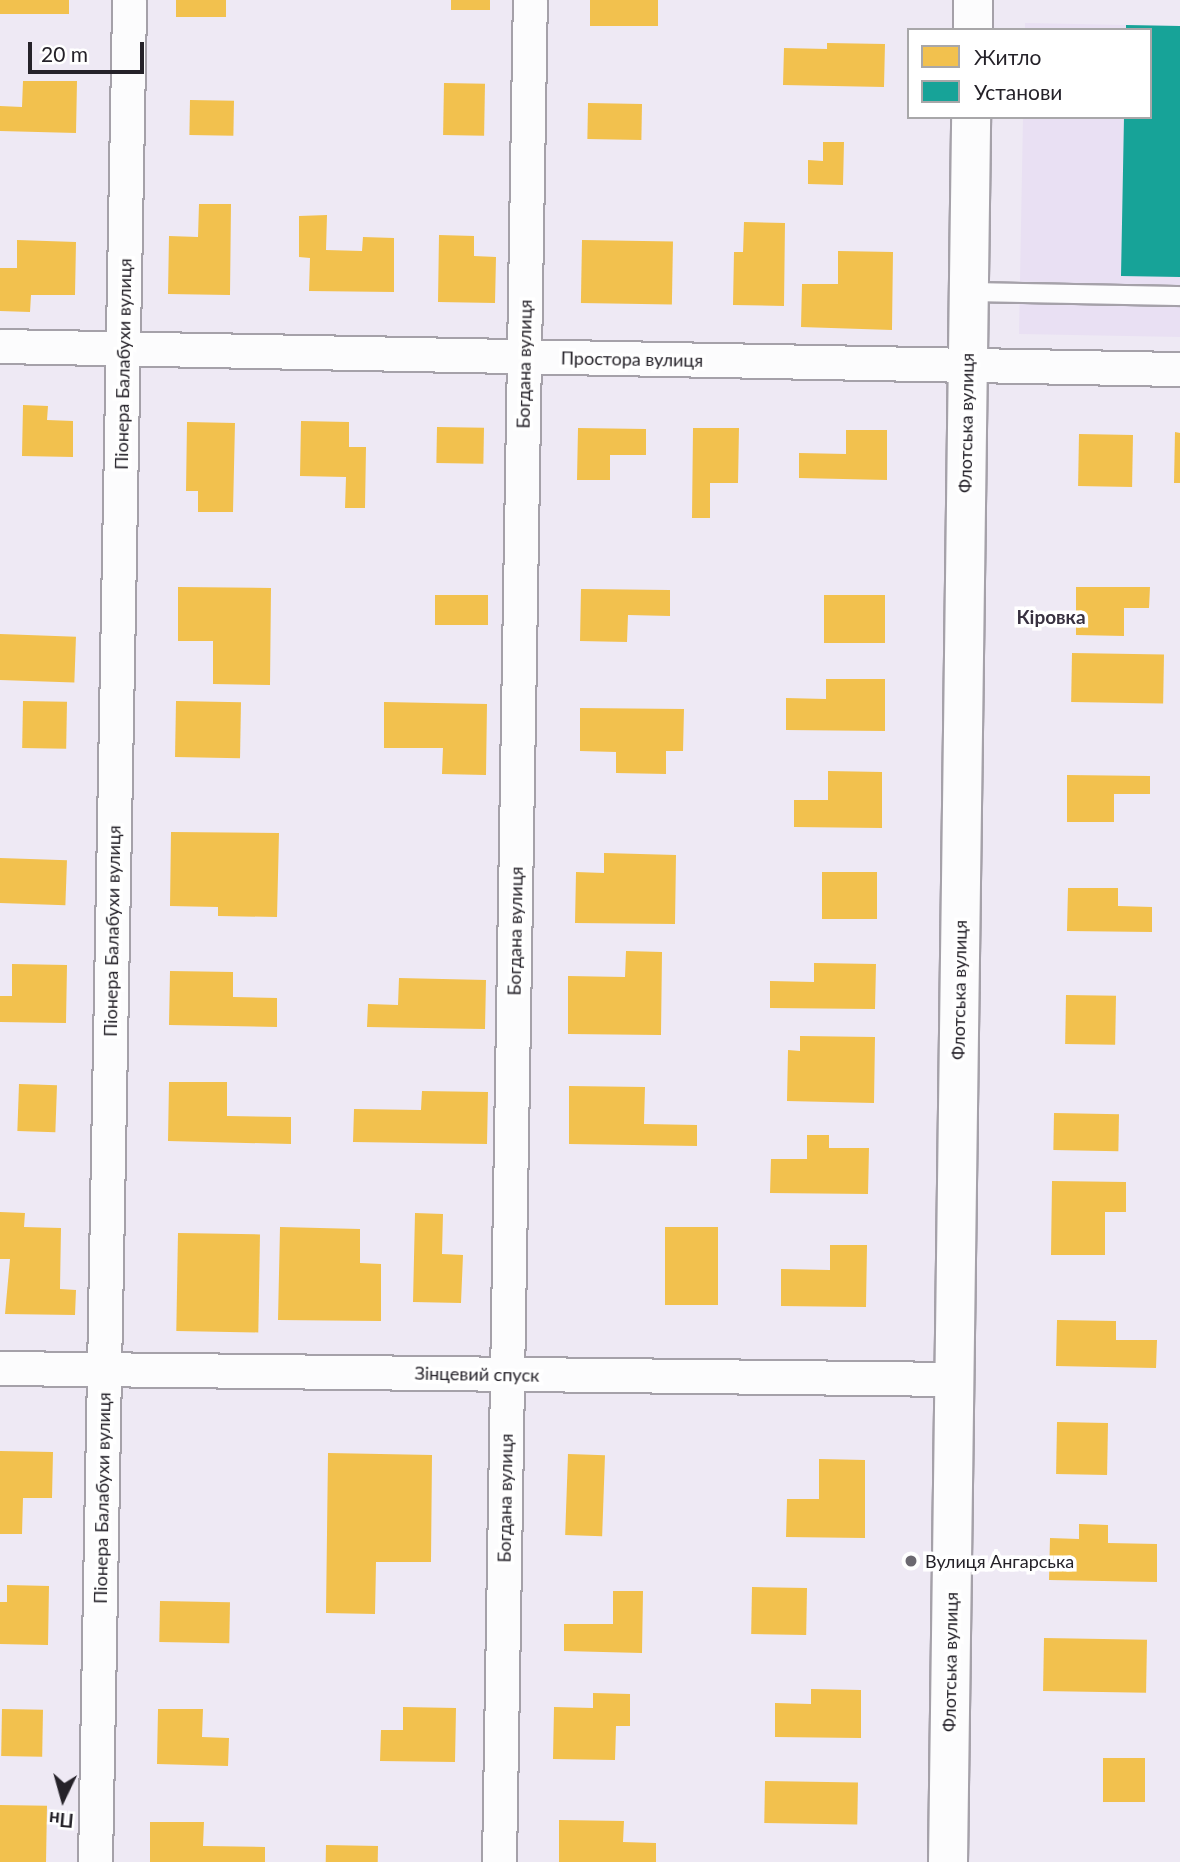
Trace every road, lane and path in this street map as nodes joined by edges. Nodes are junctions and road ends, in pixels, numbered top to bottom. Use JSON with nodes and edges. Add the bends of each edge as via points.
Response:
{"nodes":[{"id":1,"x":129,"y":0,"type":"edge"},
{"id":2,"x":530,"y":0,"type":"edge"},
{"id":3,"x":973,"y":0,"type":"edge"},
{"id":4,"x":973,"y":28,"type":"edge"},
{"id":5,"x":971,"y":119,"type":"edge"},
{"id":6,"x":968,"y":292,"type":"junction"},
{"id":7,"x":1180,"y":296,"type":"edge"},
{"id":8,"x":0,"y":346,"type":"edge"},
{"id":9,"x":123,"y":349,"type":"junction"},
{"id":10,"x":524,"y":357,"type":"junction"},
{"id":11,"x":967,"y":365,"type":"junction"},
{"id":12,"x":1180,"y":369,"type":"edge"},
{"id":13,"x":0,"y":1368,"type":"edge"},
{"id":14,"x":104,"y":1369,"type":"junction"},
{"id":15,"x":507,"y":1374,"type":"junction"},
{"id":16,"x":954,"y":1379,"type":"junction"},
{"id":17,"x":95,"y":1862,"type":"edge"},
{"id":18,"x":499,"y":1862,"type":"edge"},
{"id":19,"x":948,"y":1862,"type":"edge"}],
"edges":[{"from":1,"to":9,"type":"street","name":"Піонера Балабухи вулиця"},
{"from":2,"to":10,"type":"street","name":"Богдана вулиця"},
{"from":3,"to":4,"type":"street"},
{"from":5,"to":6,"type":"street","name":"Флотська вулиця"},
{"from":6,"to":7,"type":"lane"},
{"from":6,"to":11,"type":"street","name":"Флотська вулиця"},
{"from":8,"to":9,"type":"street","name":"Простора вулиця"},
{"from":9,"to":10,"type":"street","name":"Простора вулиця"},
{"from":9,"to":14,"type":"street","name":"Піонера Балабухи вулиця"},
{"from":10,"to":11,"type":"street","name":"Простора вулиця"},
{"from":10,"to":15,"type":"street","name":"Богдана вулиця"},
{"from":11,"to":12,"type":"street","name":"Простора вулиця"},
{"from":11,"to":16,"type":"street","name":"Флотська вулиця"},
{"from":13,"to":14,"type":"street","name":"Зінцевий спуск"},
{"from":14,"to":15,"type":"street","name":"Зінцевий спуск"},
{"from":14,"to":17,"type":"street","name":"Піонера Балабухи вулиця"},
{"from":15,"to":16,"type":"street","name":"Зінцевий спуск"},
{"from":15,"to":18,"type":"street","name":"Богдана вулиця"},
{"from":16,"to":19,"type":"street","name":"Флотська вулиця"}]}
